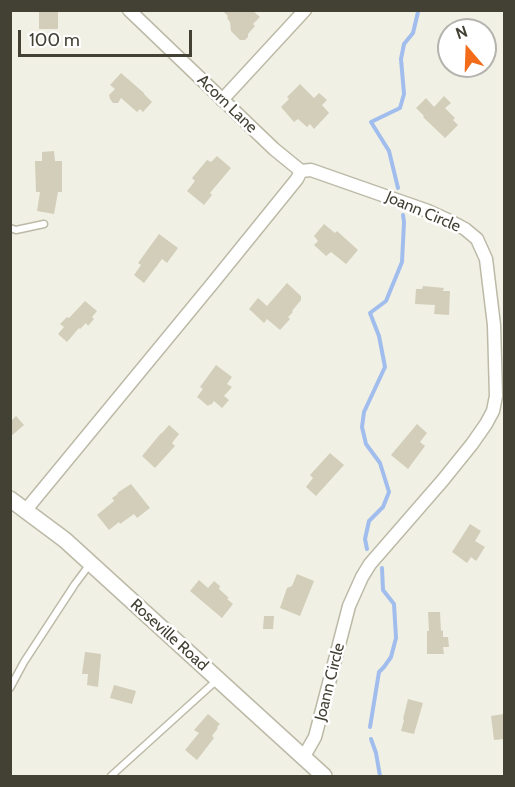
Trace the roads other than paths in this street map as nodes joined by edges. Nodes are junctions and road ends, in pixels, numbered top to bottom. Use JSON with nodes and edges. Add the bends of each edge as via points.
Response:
{"nodes":[{"id":1,"x":129,"y":10,"type":"edge"},
{"id":2,"x":304,"y":10,"type":"edge"},
{"id":3,"x":222,"y":100,"type":"junction"},
{"id":4,"x":302,"y":171,"type":"junction"},
{"id":5,"x":44,"y":224,"type":"dead end"},
{"id":6,"x":10,"y":228,"type":"edge"},
{"id":7,"x":499,"y":325,"type":"edge"},
{"id":8,"x":10,"y":499,"type":"edge"},
{"id":9,"x":25,"y":511,"type":"junction"},
{"id":10,"x":90,"y":563,"type":"junction"},
{"id":11,"x":218,"y":680,"type":"junction"},
{"id":12,"x":10,"y":688,"type":"edge"},
{"id":13,"x":303,"y":758,"type":"junction"},
{"id":14,"x":111,"y":777,"type":"edge"},
{"id":15,"x":324,"y":777,"type":"edge"}],
"edges":[{"from":1,"to":3,"type":"street","name":"Acorn Lane"},
{"from":2,"to":3,"type":"street"},
{"from":3,"to":4,"type":"street","name":"Acorn Lane"},
{"from":4,"to":7,"type":"street","name":"Joann Circle","via":[[311,170],[428,211],[465,229],[477,239],[486,259]]},
{"from":4,"to":9,"type":"street"},
{"from":5,"to":6,"type":"lane"},
{"from":7,"to":13,"type":"street","name":"Joann Circle","via":[[493,411],[472,444],[362,577],[350,606],[315,737]]},
{"from":8,"to":9,"type":"street","name":"Roseville Road"},
{"from":9,"to":10,"type":"street","name":"Roseville Road"},
{"from":10,"to":11,"type":"street","name":"Roseville Road"},
{"from":10,"to":12,"type":"lane"},
{"from":11,"to":13,"type":"street","name":"Roseville Road"},
{"from":11,"to":14,"type":"lane"},
{"from":13,"to":15,"type":"street","name":"Roseville Road"}]}
